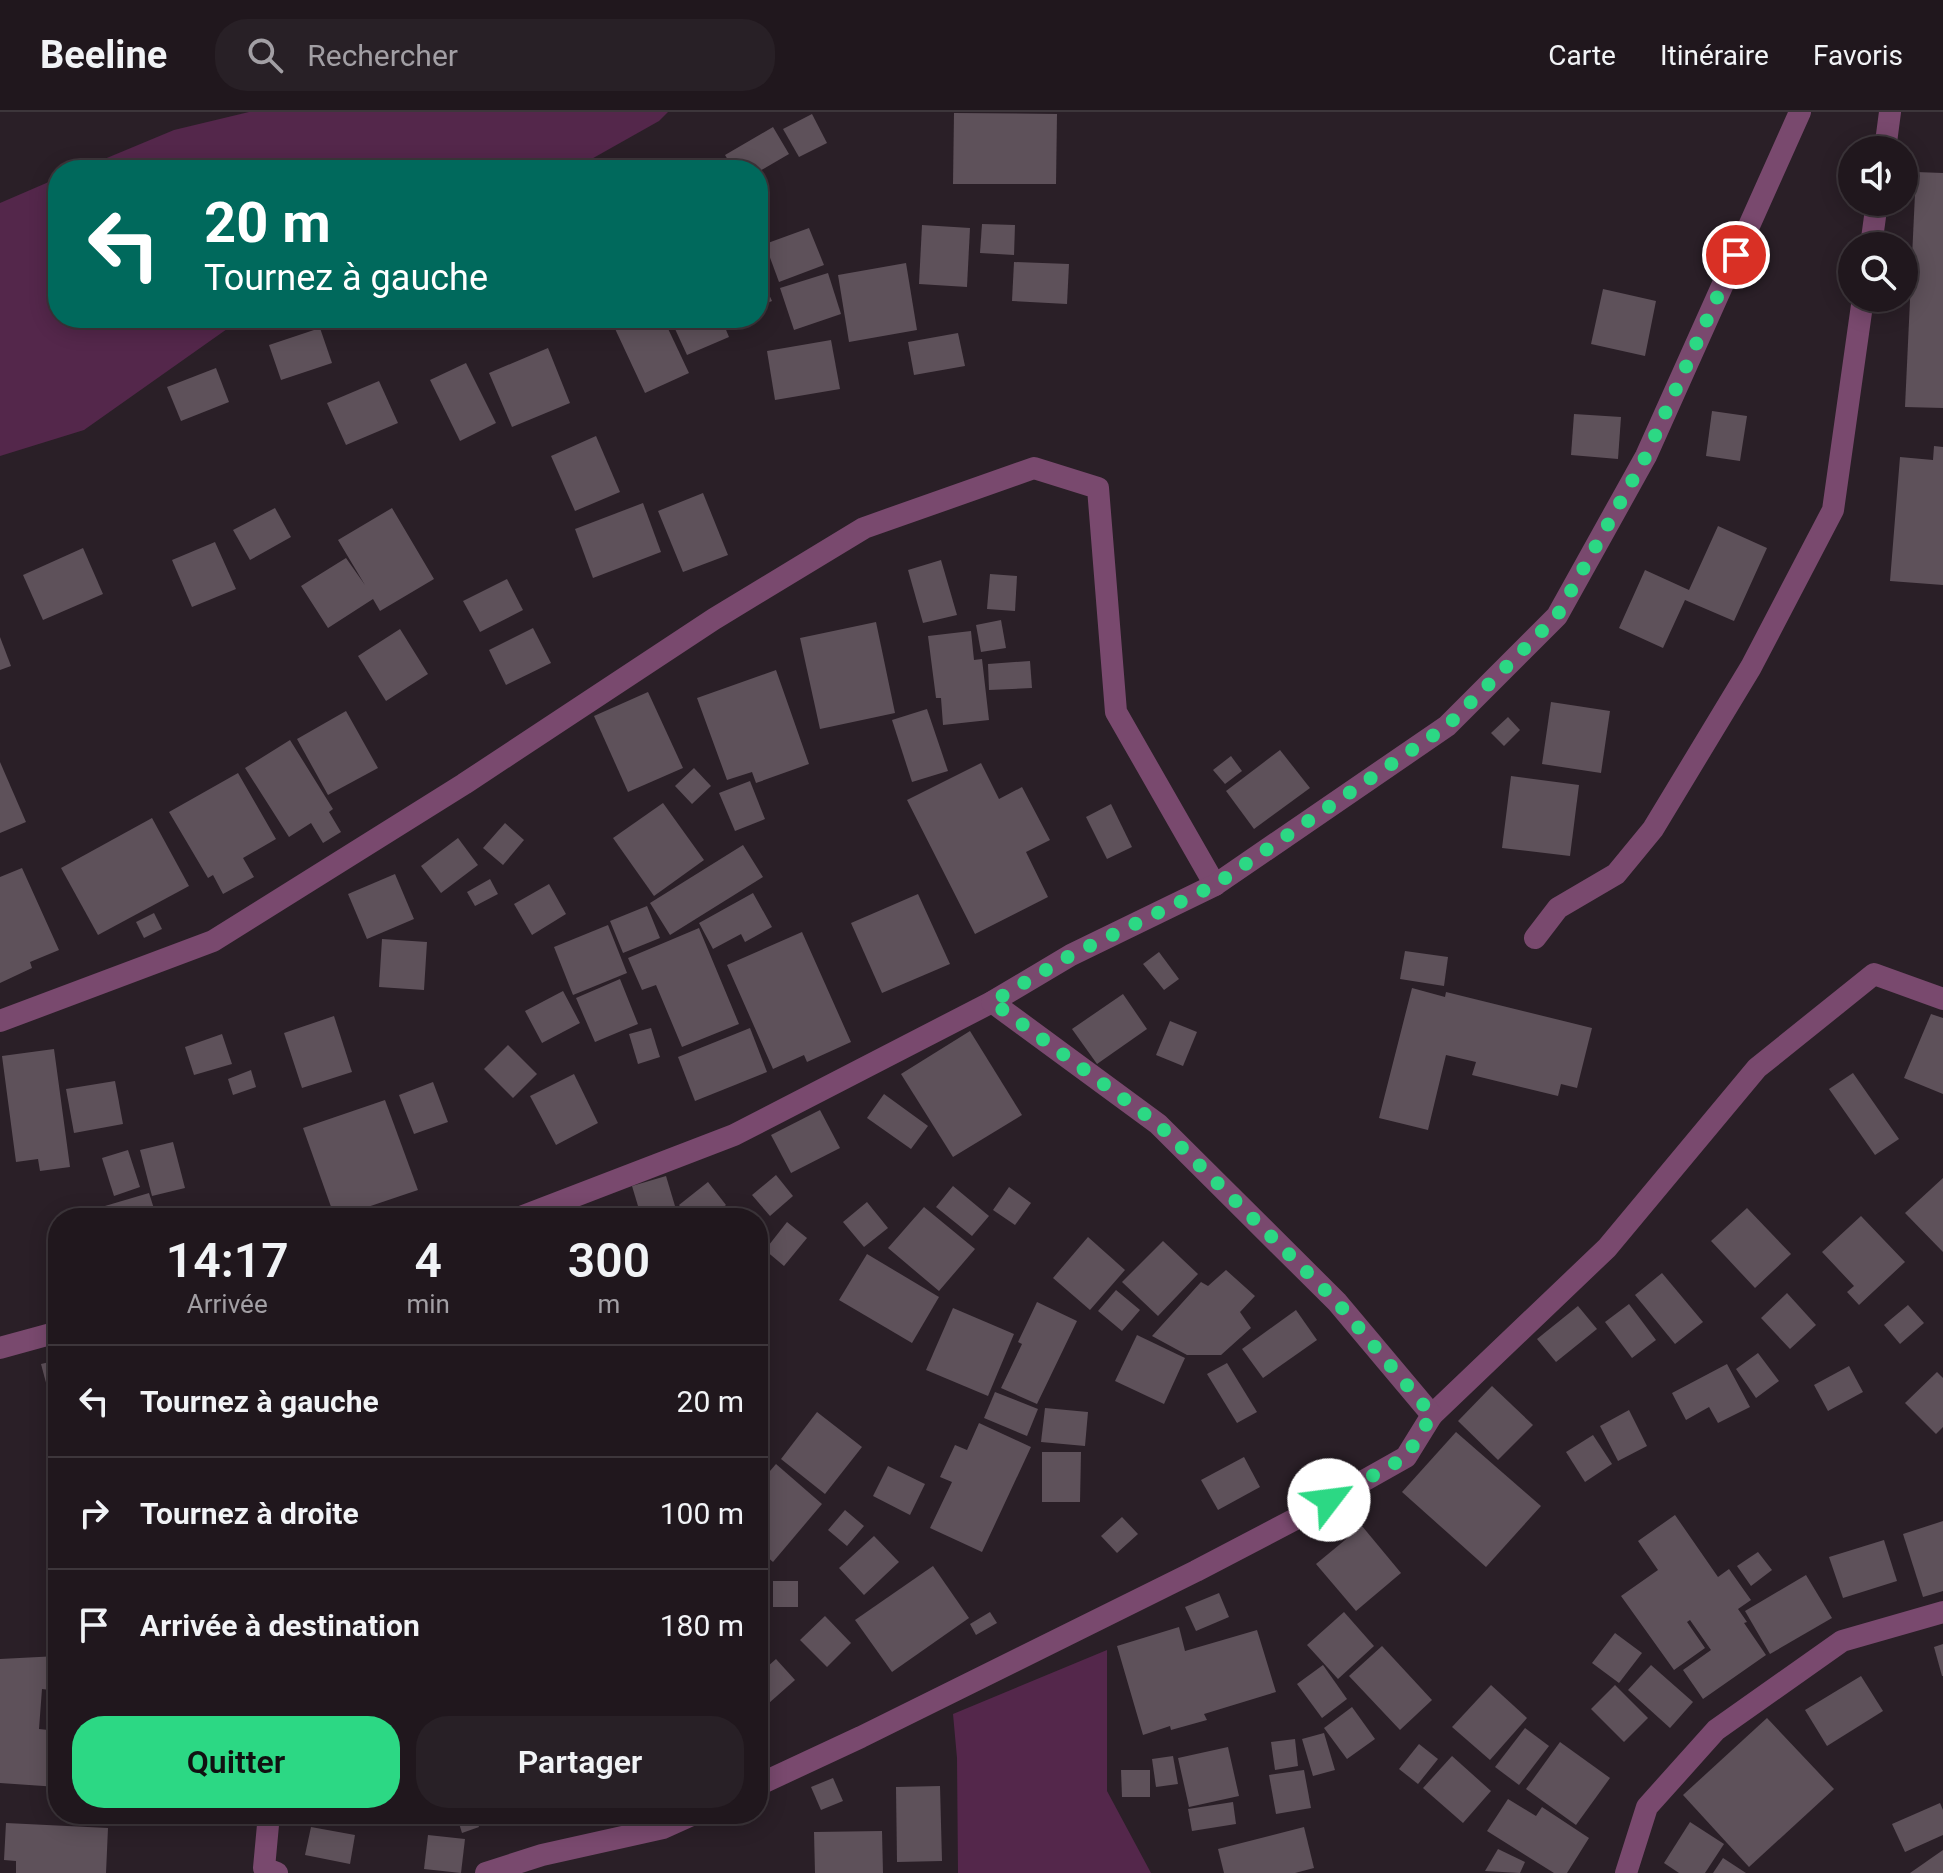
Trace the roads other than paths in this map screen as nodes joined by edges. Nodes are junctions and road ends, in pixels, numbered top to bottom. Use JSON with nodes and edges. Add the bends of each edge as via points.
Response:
{"nodes":[{"id":1,"x":1800,"y":112,"type":"edge"},
{"id":2,"x":1890,"y":112,"type":"edge"},
{"id":3,"x":1887,"y":136,"type":"edge"},
{"id":4,"x":1861,"y":312,"type":"edge"},
{"id":5,"x":1215,"y":885,"type":"junction"},
{"id":6,"x":1535,"y":938,"type":"dead end"},
{"id":7,"x":1943,"y":999,"type":"edge"},
{"id":8,"x":992,"y":1002,"type":"junction"},
{"id":9,"x":0,"y":1021,"type":"edge"},
{"id":10,"x":544,"y":1208,"type":"edge"},
{"id":11,"x":48,"y":1335,"type":"edge"},
{"id":12,"x":0,"y":1348,"type":"edge"},
{"id":13,"x":1432,"y":1415,"type":"junction"},
{"id":14,"x":1943,"y":1612,"type":"edge"},
{"id":15,"x":768,"y":1780,"type":"edge"},
{"id":16,"x":268,"y":1824,"type":"edge"},
{"id":17,"x":672,"y":1824,"type":"edge"},
{"id":18,"x":277,"y":1873,"type":"edge"},
{"id":19,"x":486,"y":1873,"type":"edge"},
{"id":20,"x":1626,"y":1873,"type":"edge"}],
"edges":[{"from":1,"to":5,"type":"street","via":[[1646,456],[1557,616],[1447,726]]},
{"from":2,"to":3,"type":"street"},
{"from":4,"to":6,"type":"street","via":[[1833,510],[1751,667],[1653,829],[1616,874],[1558,908]]},
{"from":5,"to":8,"type":"street","via":[[1071,955]]},
{"from":5,"to":9,"type":"street","via":[[1116,712],[1098,488],[1034,468],[864,528],[213,941]]},
{"from":7,"to":13,"type":"street","via":[[1874,974],[1757,1068],[1607,1248]]},
{"from":8,"to":10,"type":"street","via":[[734,1135]]},
{"from":8,"to":13,"type":"street","via":[[1158,1124],[1337,1302]]},
{"from":11,"to":12,"type":"street"},
{"from":13,"to":15,"type":"street","via":[[1406,1457],[1303,1515]]},
{"from":14,"to":20,"type":"street","via":[[1842,1641],[1716,1730],[1647,1807]]},
{"from":16,"to":18,"type":"street","via":[[264,1868]]},
{"from":17,"to":19,"type":"street"}]}
